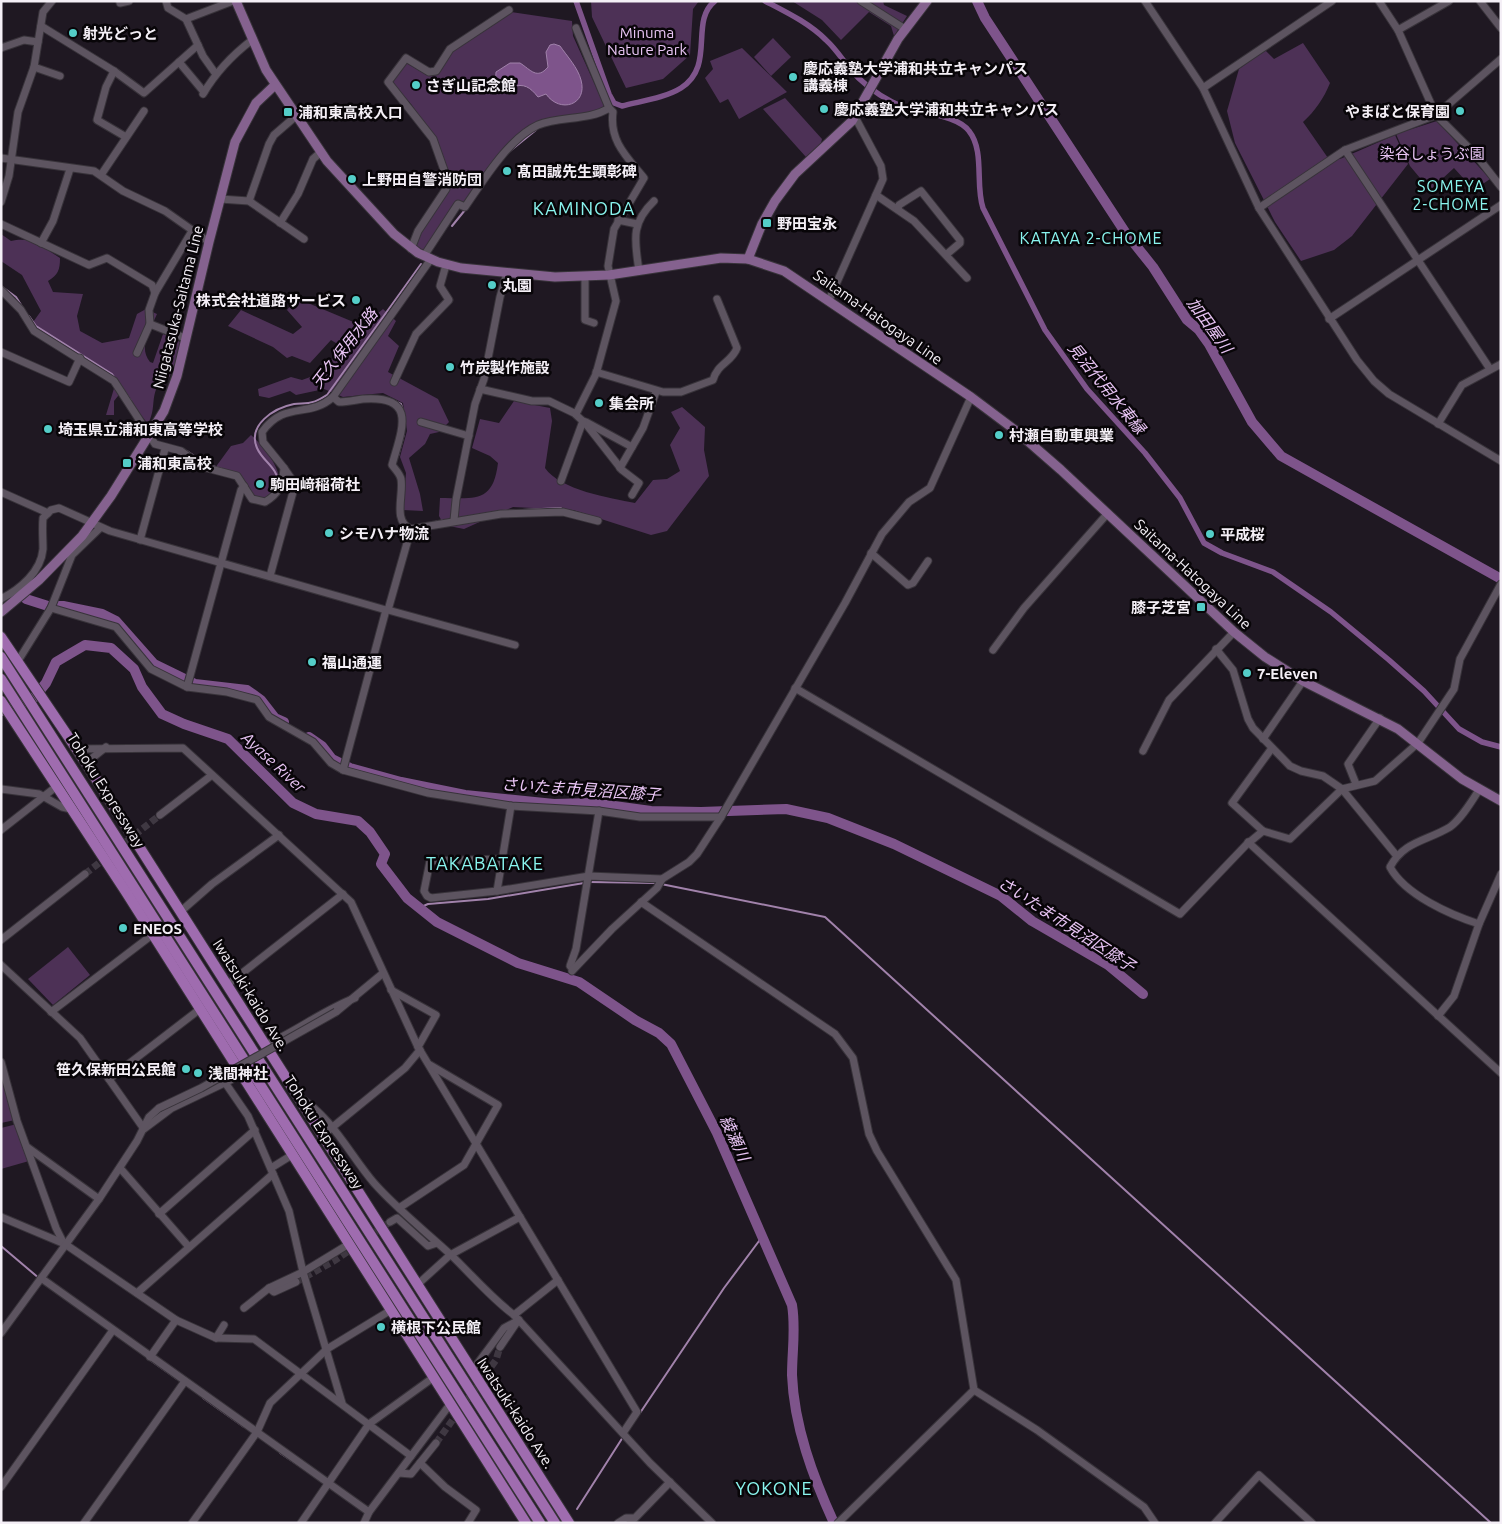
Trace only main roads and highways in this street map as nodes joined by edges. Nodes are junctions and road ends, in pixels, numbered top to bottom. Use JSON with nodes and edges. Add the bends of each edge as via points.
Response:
{"nodes":[{"id":1,"x":234,"y":1,"type":"edge"},
{"id":2,"x":927,"y":1,"type":"edge"},
{"id":3,"x":275,"y":85,"type":"junction"},
{"id":4,"x":748,"y":259,"type":"junction"},
{"id":5,"x":1,"y":612,"type":"edge"},
{"id":6,"x":1,"y":637,"type":"edge"},
{"id":7,"x":1,"y":657,"type":"edge"},
{"id":8,"x":1,"y":679,"type":"edge"},
{"id":9,"x":1,"y":701,"type":"edge"},
{"id":10,"x":1501,"y":801,"type":"edge"},
{"id":11,"x":526,"y":1523,"type":"edge"},
{"id":12,"x":540,"y":1523,"type":"edge"},
{"id":13,"x":555,"y":1523,"type":"edge"},
{"id":14,"x":569,"y":1523,"type":"edge"}],
"edges":[{"from":1,"to":3,"type":"main road","name":"Saitama-Hatogaya Line"},
{"from":2,"to":4,"type":"main road","via":[[905,29],[855,117],[784,188],[762,224]]},
{"from":3,"to":4,"type":"main road","name":"Saitama-Hatogaya Line","via":[[320,152],[394,234],[411,249],[446,265],[507,273],[585,277],[721,258]]},
{"from":3,"to":5,"type":"main road","name":"Niigatasuka-Saitama Line","via":[[256,103],[241,128],[208,242],[174,388],[164,411],[95,526]]},
{"from":4,"to":10,"type":"main road","name":"Saitama-Hatogaya Line","via":[[784,271],[971,397],[1037,448],[1234,632],[1265,657],[1303,681],[1380,718],[1418,743],[1453,773]]},
{"from":6,"to":14,"type":"highway","name":"Iwatsuki-kaido Ave.","via":[[86,763]]},
{"from":7,"to":13,"type":"highway","name":"Tohoku Expressway"},
{"from":8,"to":12,"type":"highway","name":"Tohoku Expressway"},
{"from":9,"to":11,"type":"highway"}]}
